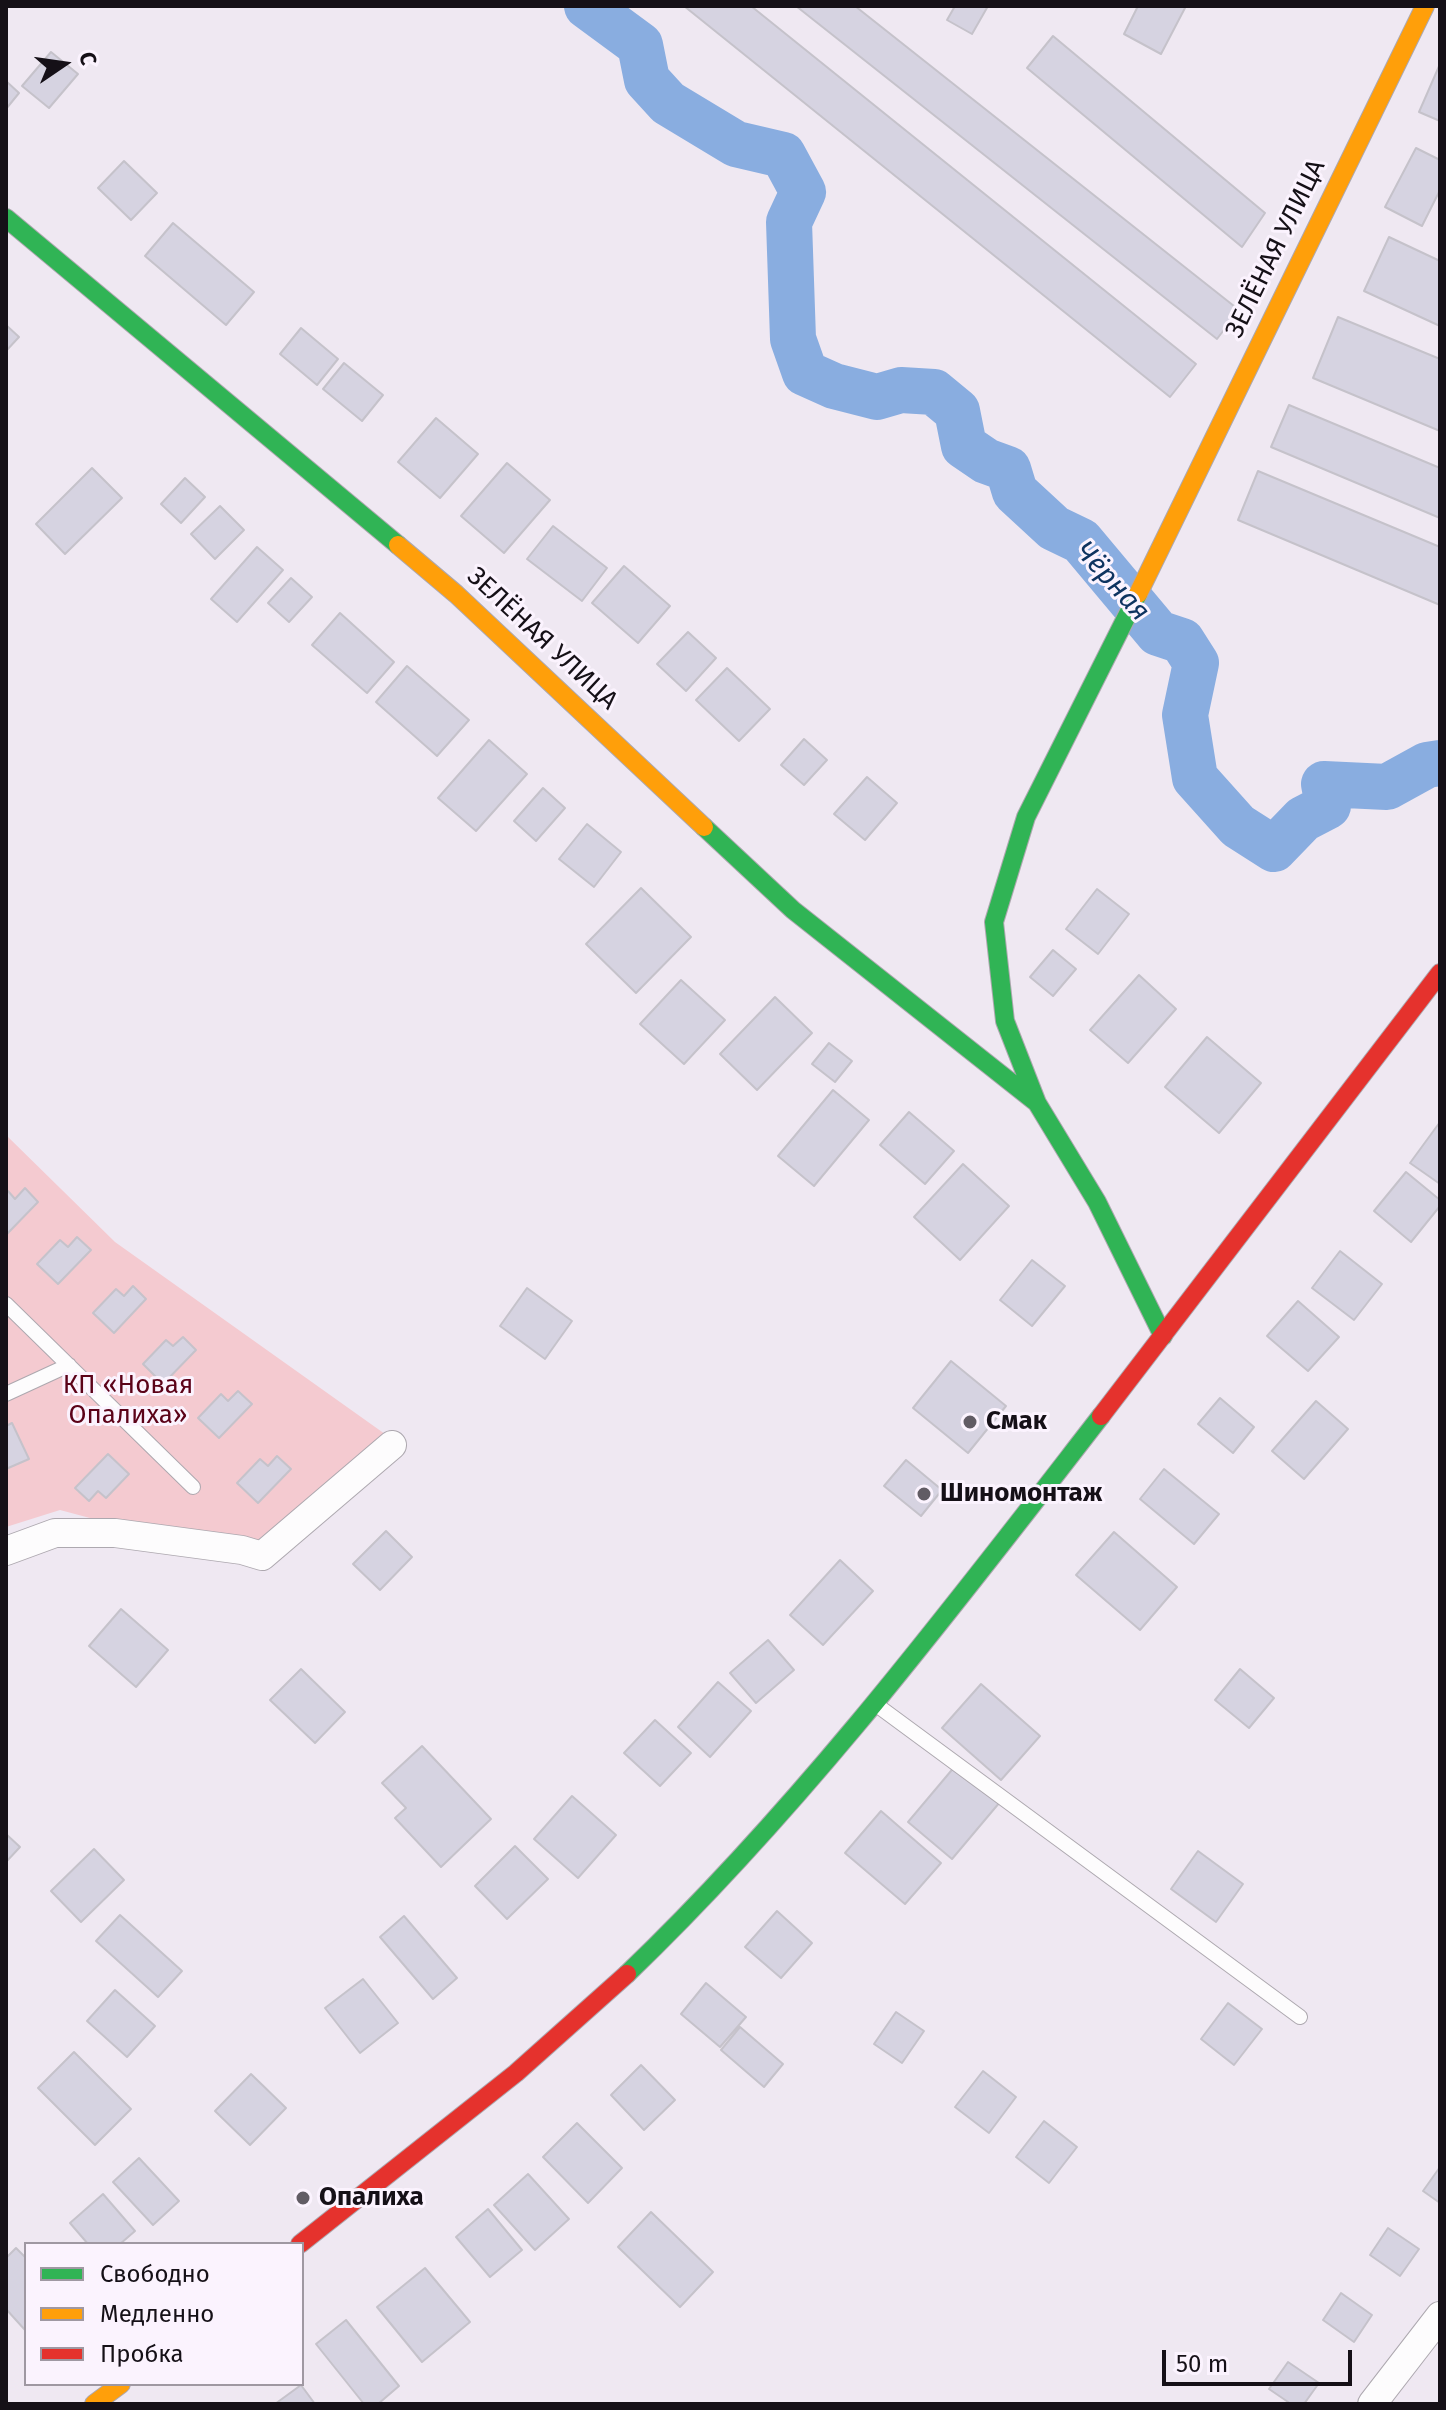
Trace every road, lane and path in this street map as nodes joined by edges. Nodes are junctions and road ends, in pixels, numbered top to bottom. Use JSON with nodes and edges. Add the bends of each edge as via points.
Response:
{"nodes":[{"id":1,"x":1425,"y":6,"type":"edge"},
{"id":2,"x":6,"y":218,"type":"edge"},
{"id":3,"x":1440,"y":973,"type":"edge"},
{"id":4,"x":1037,"y":1103,"type":"junction"},
{"id":5,"x":6,"y":1304,"type":"edge"},
{"id":6,"x":1163,"y":1336,"type":"junction"},
{"id":7,"x":69,"y":1365,"type":"junction"},
{"id":8,"x":6,"y":1394,"type":"edge"},
{"id":9,"x":392,"y":1445,"type":"dead end"},
{"id":10,"x":193,"y":1487,"type":"dead end"},
{"id":11,"x":6,"y":1551,"type":"edge"},
{"id":12,"x":874,"y":1703,"type":"junction"},
{"id":13,"x":1300,"y":2017,"type":"dead end"},
{"id":14,"x":302,"y":2242,"type":"edge"},
{"id":15,"x":1440,"y":2316,"type":"edge"},
{"id":16,"x":118,"y":2386,"type":"edge"},
{"id":17,"x":94,"y":2404,"type":"edge"},
{"id":18,"x":1372,"y":2404,"type":"edge"}],
"edges":[{"from":1,"to":4,"type":"street","name":"ЗЕЛЁНАЯ УЛИЦА","via":[[1026,817],[994,922],[1005,1021]]},
{"from":2,"to":4,"type":"street","name":"ЗЕЛЁНАЯ УЛИЦА","via":[[456,594],[793,910]]},
{"from":3,"to":6,"type":"street"},
{"from":4,"to":6,"type":"street","via":[[1097,1202]]},
{"from":5,"to":7,"type":"lane"},
{"from":6,"to":12,"type":"street"},
{"from":7,"to":8,"type":"lane"},
{"from":7,"to":10,"type":"lane"},
{"from":9,"to":11,"type":"street","via":[[262,1556],[115,1533],[55,1533]]},
{"from":12,"to":13,"type":"lane"},
{"from":12,"to":14,"type":"street","via":[[742,1858],[635,1966],[545,2048]]},
{"from":15,"to":18,"type":"street"},
{"from":16,"to":17,"type":"street"}]}
